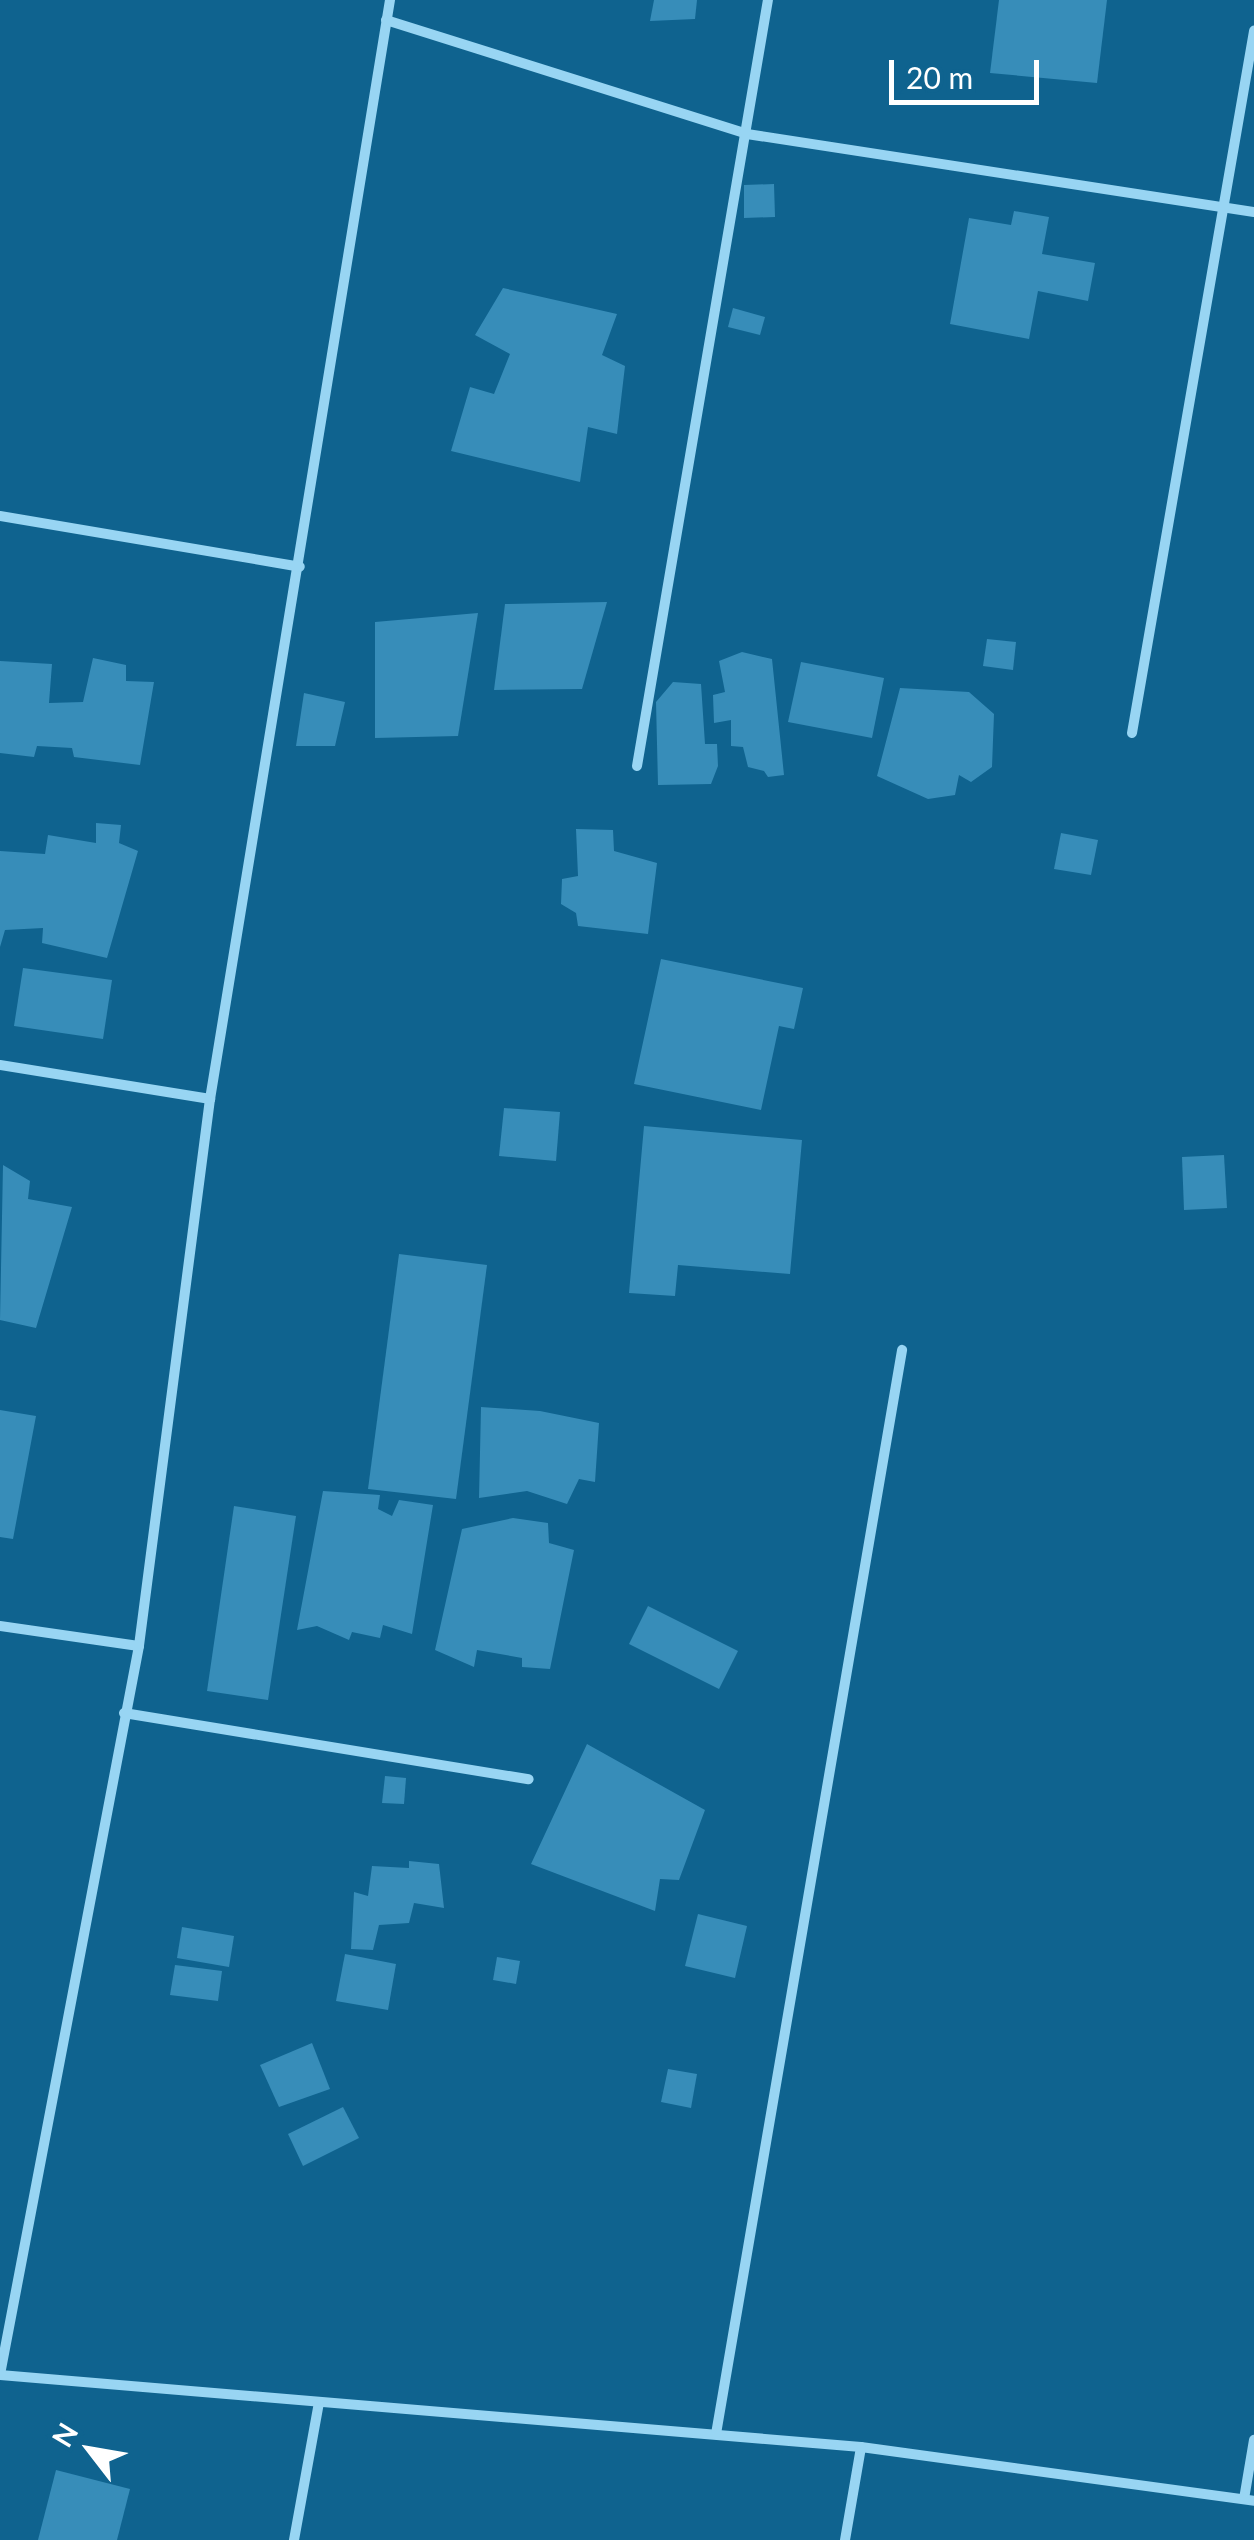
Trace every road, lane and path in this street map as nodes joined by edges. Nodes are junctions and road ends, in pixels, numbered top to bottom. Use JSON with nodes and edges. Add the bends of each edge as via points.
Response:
{"nodes":[{"id":1,"x":390,"y":0,"type":"edge"},
{"id":2,"x":768,"y":0,"type":"edge"},
{"id":3,"x":386,"y":20,"type":"junction"},
{"id":4,"x":1254,"y":32,"type":"edge"},
{"id":5,"x":747,"y":134,"type":"junction"},
{"id":6,"x":1224,"y":207,"type":"junction"},
{"id":7,"x":1254,"y":212,"type":"edge"},
{"id":8,"x":0,"y":516,"type":"edge"},
{"id":9,"x":300,"y":567,"type":"junction"},
{"id":10,"x":1132,"y":733,"type":"dead end"},
{"id":11,"x":637,"y":766,"type":"dead end"},
{"id":12,"x":0,"y":1065,"type":"edge"},
{"id":13,"x":210,"y":1099,"type":"junction"},
{"id":14,"x":902,"y":1350,"type":"dead end"},
{"id":15,"x":0,"y":1626,"type":"edge"},
{"id":16,"x":139,"y":1646,"type":"junction"},
{"id":17,"x":124,"y":1713,"type":"junction"},
{"id":18,"x":529,"y":1780,"type":"dead end"},
{"id":19,"x":0,"y":2375,"type":"edge"},
{"id":20,"x":319,"y":2402,"type":"junction"},
{"id":21,"x":716,"y":2434,"type":"junction"},
{"id":22,"x":1254,"y":2440,"type":"edge"},
{"id":23,"x":860,"y":2447,"type":"junction"},
{"id":24,"x":1249,"y":2500,"type":"edge"},
{"id":25,"x":294,"y":2540,"type":"edge"},
{"id":26,"x":845,"y":2540,"type":"edge"}],
"edges":[{"from":1,"to":3,"type":"street"},
{"from":2,"to":5,"type":"street"},
{"from":3,"to":5,"type":"street"},
{"from":3,"to":9,"type":"street"},
{"from":4,"to":6,"type":"street"},
{"from":5,"to":6,"type":"street"},
{"from":5,"to":11,"type":"street"},
{"from":6,"to":7,"type":"street"},
{"from":6,"to":10,"type":"street"},
{"from":8,"to":9,"type":"street"},
{"from":9,"to":13,"type":"street"},
{"from":12,"to":13,"type":"street"},
{"from":13,"to":16,"type":"street"},
{"from":14,"to":21,"type":"street"},
{"from":15,"to":16,"type":"street"},
{"from":16,"to":17,"type":"street"},
{"from":17,"to":18,"type":"street"},
{"from":17,"to":19,"type":"street"},
{"from":19,"to":20,"type":"street"},
{"from":20,"to":21,"type":"street"},
{"from":20,"to":25,"type":"street"},
{"from":21,"to":23,"type":"street"},
{"from":22,"to":24,"type":"street"},
{"from":23,"to":24,"type":"street"},
{"from":23,"to":26,"type":"street"}]}
